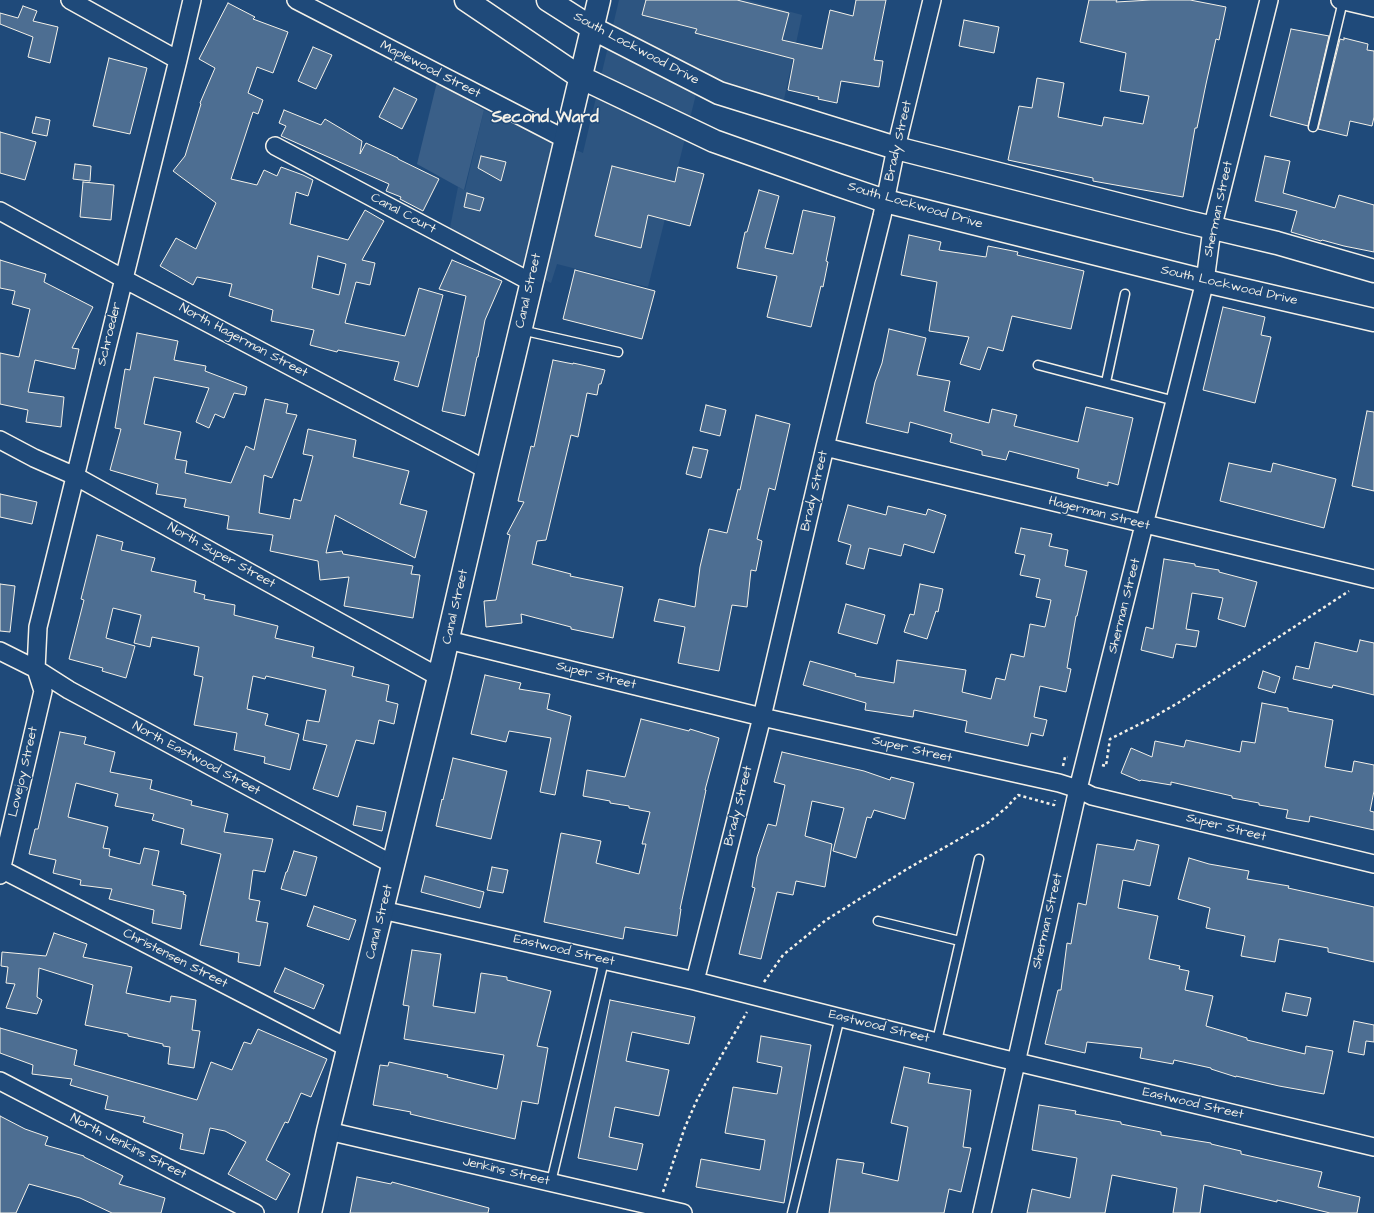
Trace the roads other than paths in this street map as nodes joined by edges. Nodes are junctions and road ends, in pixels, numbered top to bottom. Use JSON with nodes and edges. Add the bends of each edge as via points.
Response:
{"nodes":[{"id":1,"x":70,"y":0,"type":"edge"},
{"id":2,"x":192,"y":0,"type":"edge"},
{"id":3,"x":296,"y":0,"type":"edge"},
{"id":4,"x":466,"y":0,"type":"edge"},
{"id":5,"x":548,"y":0,"type":"edge"},
{"id":6,"x":599,"y":0,"type":"edge"},
{"id":7,"x":932,"y":0,"type":"edge"},
{"id":8,"x":1269,"y":0,"type":"edge"},
{"id":9,"x":1342,"y":0,"type":"edge"},
{"id":10,"x":1374,"y":8,"type":"edge"},
{"id":11,"x":592,"y":28,"type":"junction"},
{"id":12,"x":178,"y":60,"type":"junction"},
{"id":13,"x":580,"y":77,"type":"junction"},
{"id":14,"x":1313,"y":127,"type":"dead end"},
{"id":15,"x":565,"y":140,"type":"junction"},
{"id":16,"x":275,"y":146,"type":"dead end"},
{"id":17,"x":896,"y":148,"type":"junction"},
{"id":18,"x":885,"y":201,"type":"junction"},
{"id":19,"x":0,"y":211,"type":"edge"},
{"id":20,"x":1212,"y":229,"type":"junction"},
{"id":21,"x":1374,"y":271,"type":"edge"},
{"id":22,"x":124,"y":279,"type":"junction"},
{"id":23,"x":1205,"y":281,"type":"junction"},
{"id":24,"x":531,"y":282,"type":"junction"},
{"id":25,"x":1125,"y":294,"type":"dead end"},
{"id":26,"x":1374,"y":320,"type":"edge"},
{"id":27,"x":520,"y":330,"type":"junction"},
{"id":28,"x":618,"y":352,"type":"dead end"},
{"id":29,"x":1038,"y":364,"type":"dead end"},
{"id":30,"x":1106,"y":382,"type":"junction"},
{"id":31,"x":1175,"y":401,"type":"junction"},
{"id":32,"x":0,"y":440,"type":"edge"},
{"id":33,"x":825,"y":447,"type":"junction"},
{"id":34,"x":486,"y":470,"type":"junction"},
{"id":35,"x":75,"y":476,"type":"junction"},
{"id":36,"x":1145,"y":525,"type":"junction"},
{"id":37,"x":1374,"y":579,"type":"edge"},
{"id":38,"x":448,"y":640,"type":"junction"},
{"id":39,"x":0,"y":651,"type":"edge"},
{"id":40,"x":36,"y":669,"type":"junction"},
{"id":41,"x":440,"y":677,"type":"junction"},
{"id":42,"x":762,"y":717,"type":"junction"},
{"id":43,"x":1078,"y":789,"type":"junction"},
{"id":44,"x":979,"y":859,"type":"dead end"},
{"id":45,"x":1374,"y":864,"type":"edge"},
{"id":46,"x":394,"y":865,"type":"junction"},
{"id":47,"x":1,"y":872,"type":"edge"},
{"id":48,"x":382,"y":910,"type":"junction"},
{"id":49,"x":878,"y":921,"type":"dead end"},
{"id":50,"x":960,"y":941,"type":"junction"},
{"id":51,"x":604,"y":960,"type":"junction"},
{"id":52,"x":695,"y":981,"type":"junction"},
{"id":53,"x":840,"y":1017,"type":"junction"},
{"id":54,"x":937,"y":1041,"type":"junction"},
{"id":55,"x":348,"y":1048,"type":"junction"},
{"id":56,"x":1017,"y":1062,"type":"junction"},
{"id":57,"x":0,"y":1081,"type":"edge"},
{"id":58,"x":328,"y":1131,"type":"junction"},
{"id":59,"x":1374,"y":1147,"type":"edge"},
{"id":60,"x":551,"y":1182,"type":"junction"},
{"id":61,"x":255,"y":1213,"type":"edge"},
{"id":62,"x":310,"y":1213,"type":"edge"},
{"id":63,"x":683,"y":1213,"type":"edge"},
{"id":64,"x":792,"y":1213,"type":"edge"},
{"id":65,"x":982,"y":1213,"type":"edge"}],
"edges":[{"from":1,"to":12,"type":"street"},
{"from":2,"to":12,"type":"street","name":"Schroeder"},
{"from":3,"to":15,"type":"street","name":"Maplewood Street"},
{"from":4,"to":13,"type":"main road","name":"South Lockwood Drive"},
{"from":5,"to":11,"type":"main road","name":"South Lockwood Drive"},
{"from":6,"to":11,"type":"main road","name":"Canal Street"},
{"from":7,"to":17,"type":"street","name":"Brady Street"},
{"from":8,"to":20,"type":"street","name":"Sherman Street"},
{"from":9,"to":10,"type":"street"},
{"from":9,"to":14,"type":"lane"},
{"from":11,"to":13,"type":"main road","name":"Canal Street"},
{"from":11,"to":17,"type":"main road","name":"South Lockwood Drive","via":[[719,93]]},
{"from":12,"to":22,"type":"street","name":"Schroeder"},
{"from":13,"to":15,"type":"main road","name":"Canal Street"},
{"from":13,"to":18,"type":"main road","name":"South Lockwood Drive","via":[[714,141]]},
{"from":15,"to":24,"type":"main road","name":"Canal Street"},
{"from":16,"to":24,"type":"street","name":"Canal Court"},
{"from":17,"to":18,"type":"street","name":"Brady Street"},
{"from":17,"to":20,"type":"main road","name":"South Lockwood Drive"},
{"from":18,"to":23,"type":"main road","name":"South Lockwood Drive"},
{"from":18,"to":33,"type":"street","name":"Brady Street"},
{"from":19,"to":22,"type":"street","name":"North Hagerman Street"},
{"from":20,"to":21,"type":"main road","name":"South Lockwood Drive","via":[[1277,243]]},
{"from":20,"to":23,"type":"street","name":"Sherman Street"},
{"from":22,"to":34,"type":"street","name":"North Hagerman Street"},
{"from":22,"to":35,"type":"street","name":"Schroeder"},
{"from":23,"to":26,"type":"main road","name":"South Lockwood Drive"},
{"from":23,"to":31,"type":"street","name":"Sherman Street"},
{"from":24,"to":27,"type":"main road","name":"Canal Street"},
{"from":25,"to":30,"type":"lane"},
{"from":27,"to":28,"type":"lane"},
{"from":27,"to":34,"type":"main road","name":"Canal Street"},
{"from":29,"to":30,"type":"lane"},
{"from":30,"to":31,"type":"lane"},
{"from":31,"to":36,"type":"street","name":"Sherman Street"},
{"from":32,"to":35,"type":"street","name":"North Super Street"},
{"from":33,"to":36,"type":"street","name":"Hagerman Street"},
{"from":33,"to":42,"type":"street","name":"Brady Street"},
{"from":34,"to":38,"type":"main road","name":"Canal Street"},
{"from":35,"to":40,"type":"street","name":"Schroeder","via":[[38,627]]},
{"from":35,"to":41,"type":"street","name":"North Super Street"},
{"from":36,"to":37,"type":"street","name":"Hagerman Street"},
{"from":36,"to":43,"type":"street","name":"Sherman Street"},
{"from":38,"to":41,"type":"main road","name":"Canal Street"},
{"from":38,"to":42,"type":"street","name":"Super Street"},
{"from":39,"to":40,"type":"street","name":"North Eastwood Street"},
{"from":40,"to":46,"type":"street","name":"North Eastwood Street","via":[[69,690]]},
{"from":40,"to":47,"type":"street","name":"Lovejoy Street","via":[[43,691]]},
{"from":41,"to":46,"type":"main road","name":"Canal Street"},
{"from":42,"to":43,"type":"street","name":"Super Street"},
{"from":42,"to":52,"type":"street","name":"Brady Street"},
{"from":43,"to":45,"type":"street","name":"Super Street","via":[[1092,796]]},
{"from":43,"to":56,"type":"street","name":"Sherman Street"},
{"from":44,"to":50,"type":"lane"},
{"from":46,"to":48,"type":"main road","name":"Canal Street"},
{"from":47,"to":55,"type":"street","name":"Christensen Street"},
{"from":48,"to":51,"type":"street","name":"Eastwood Street"},
{"from":48,"to":55,"type":"main road","name":"Canal Street"},
{"from":49,"to":50,"type":"lane"},
{"from":50,"to":54,"type":"lane"},
{"from":51,"to":52,"type":"street","name":"Eastwood Street"},
{"from":51,"to":60,"type":"lane"},
{"from":52,"to":53,"type":"street","name":"Eastwood Street"},
{"from":53,"to":54,"type":"street","name":"Eastwood Street"},
{"from":53,"to":64,"type":"lane"},
{"from":54,"to":56,"type":"street","name":"Eastwood Street"},
{"from":55,"to":58,"type":"main road","name":"Canal Street"},
{"from":56,"to":59,"type":"street","name":"Eastwood Street"},
{"from":56,"to":65,"type":"street","name":"Sherman Street"},
{"from":57,"to":61,"type":"street","name":"North Jenkins Street"},
{"from":58,"to":60,"type":"street","name":"Jenkins Street"},
{"from":58,"to":62,"type":"main road","name":"Canal Street"},
{"from":60,"to":63,"type":"street","name":"Jenkins Street"}]}
